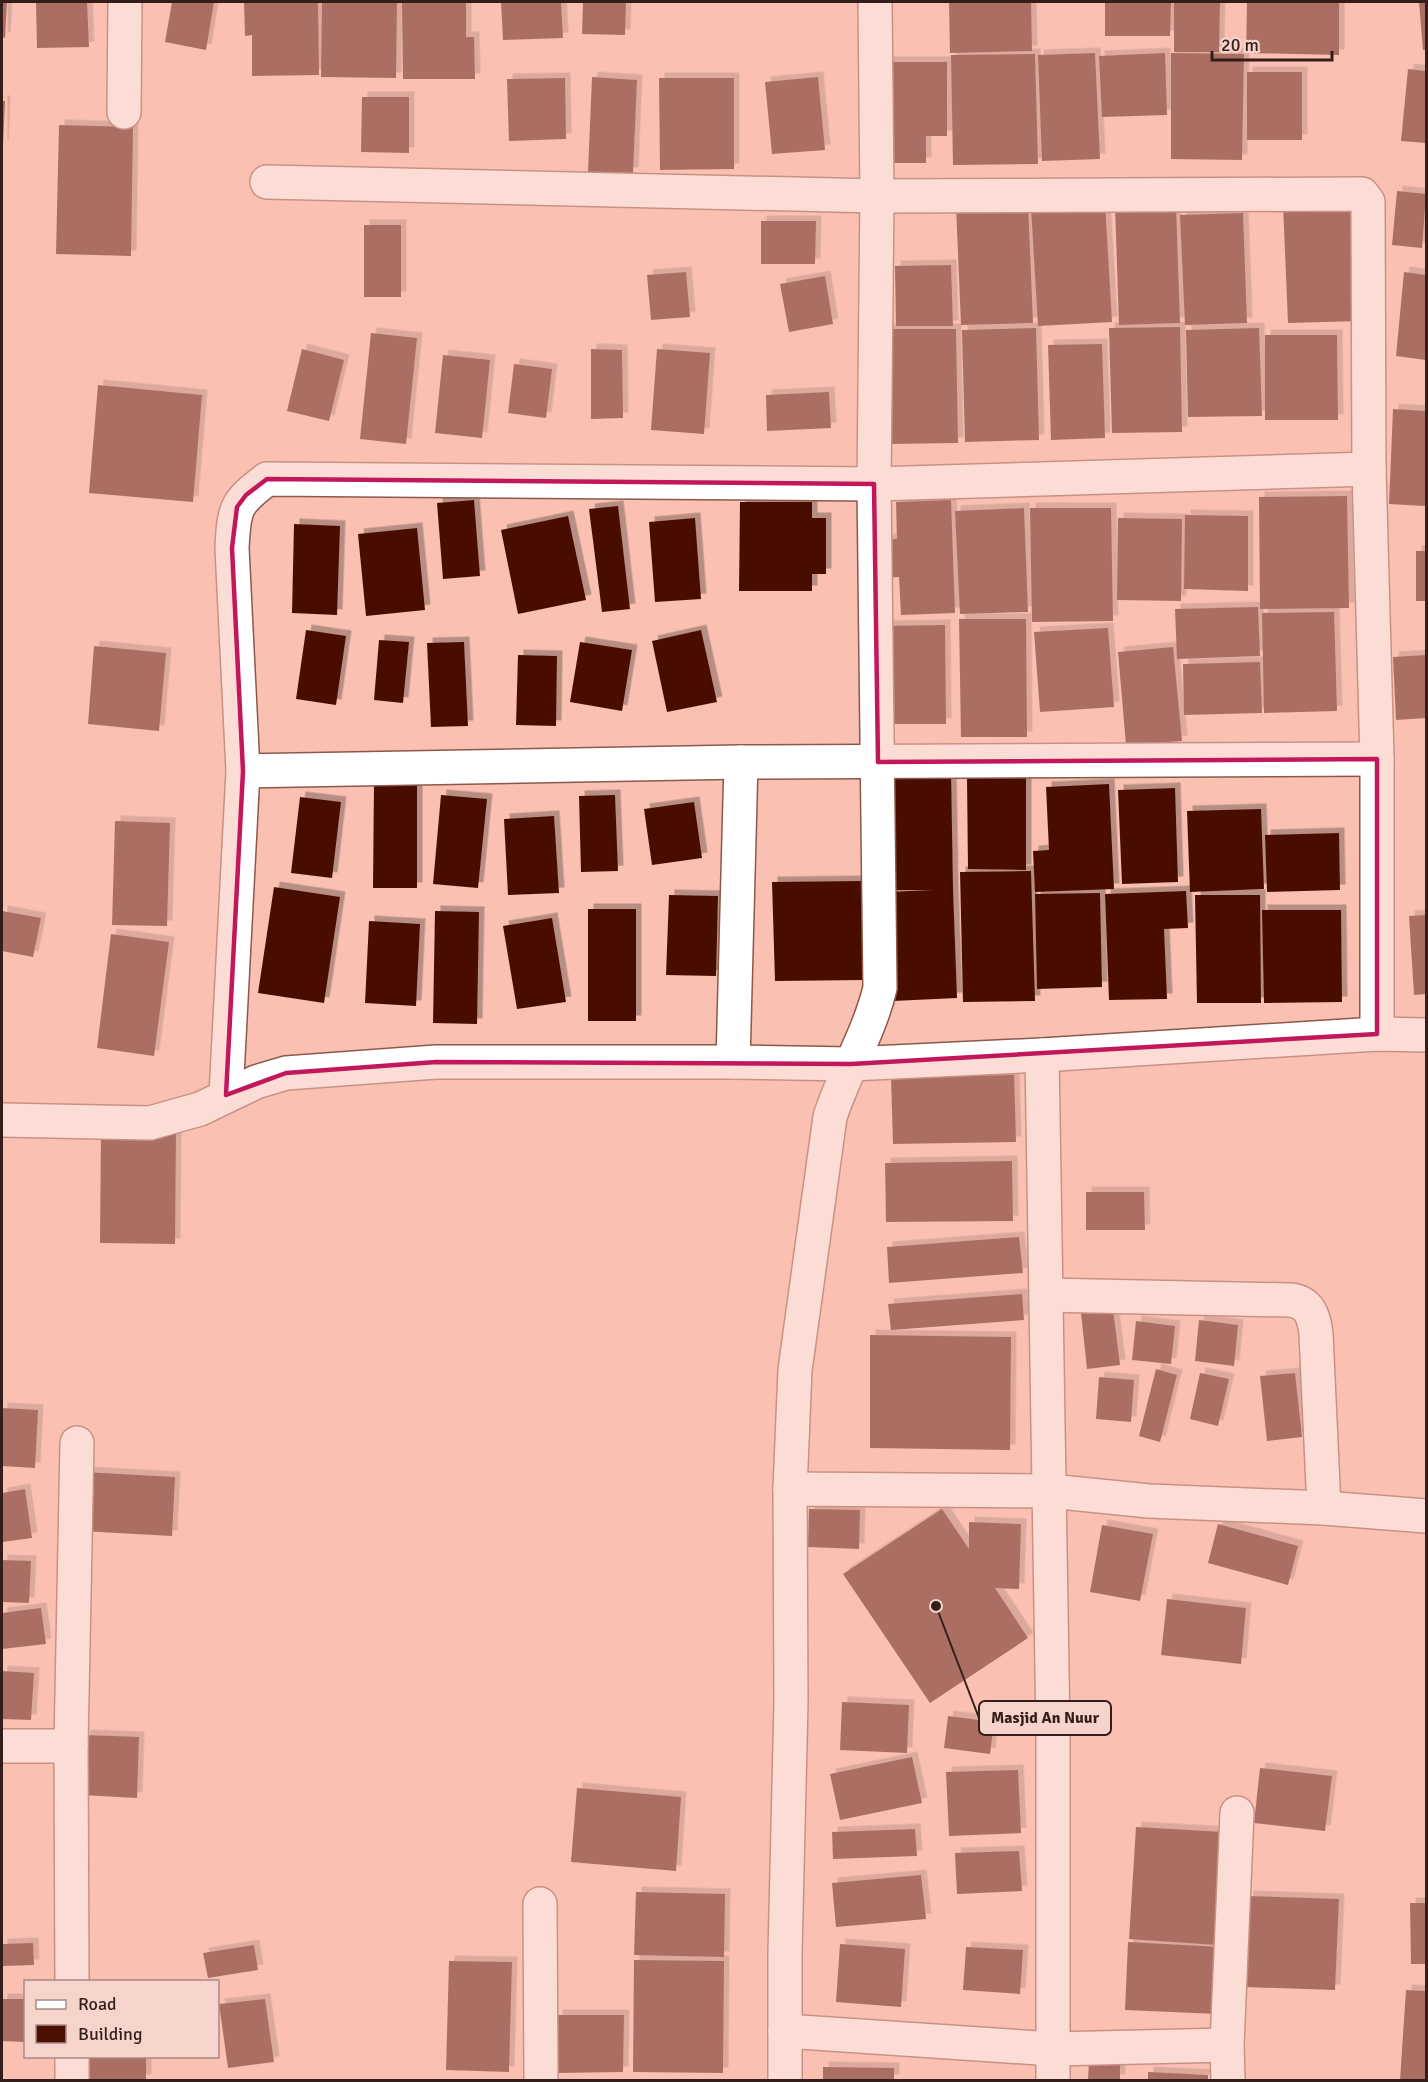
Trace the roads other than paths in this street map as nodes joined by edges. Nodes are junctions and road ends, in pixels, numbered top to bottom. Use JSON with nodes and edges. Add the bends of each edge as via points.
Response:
{"nodes":[{"id":1,"x":125,"y":2,"type":"edge"},
{"id":2,"x":875,"y":2,"type":"edge"},
{"id":3,"x":124,"y":112,"type":"dead end"},
{"id":4,"x":267,"y":182,"type":"dead end"},
{"id":5,"x":877,"y":196,"type":"junction"},
{"id":6,"x":1369,"y":469,"type":"junction"},
{"id":7,"x":874,"y":484,"type":"junction"},
{"id":8,"x":1377,"y":759,"type":"junction"},
{"id":9,"x":741,"y":762,"type":"junction"},
{"id":10,"x":878,"y":762,"type":"junction"},
{"id":11,"x":243,"y":771,"type":"junction"},
{"id":12,"x":1377,"y":1034,"type":"junction"},
{"id":13,"x":1426,"y":1035,"type":"edge"},
{"id":14,"x":1042,"y":1055,"type":"junction"},
{"id":15,"x":733,"y":1062,"type":"junction"},
{"id":16,"x":851,"y":1064,"type":"junction"},
{"id":17,"x":226,"y":1095,"type":"junction"},
{"id":18,"x":2,"y":1120,"type":"edge"},
{"id":19,"x":1046,"y":1295,"type":"junction"},
{"id":20,"x":77,"y":1443,"type":"dead end"},
{"id":21,"x":790,"y":1489,"type":"junction"},
{"id":22,"x":1050,"y":1491,"type":"junction"},
{"id":23,"x":1324,"y":1508,"type":"junction"},
{"id":24,"x":1426,"y":1516,"type":"edge"},
{"id":25,"x":2,"y":1746,"type":"edge"},
{"id":26,"x":71,"y":1746,"type":"junction"},
{"id":27,"x":1237,"y":1812,"type":"dead end"},
{"id":28,"x":540,"y":1904,"type":"dead end"},
{"id":29,"x":72,"y":1980,"type":"edge"},
{"id":30,"x":784,"y":2031,"type":"junction"},
{"id":31,"x":1227,"y":2045,"type":"junction"},
{"id":32,"x":72,"y":2058,"type":"edge"},
{"id":33,"x":1053,"y":2065,"type":"edge"},
{"id":34,"x":72,"y":2080,"type":"edge"},
{"id":35,"x":541,"y":2080,"type":"edge"},
{"id":36,"x":785,"y":2080,"type":"edge"},
{"id":37,"x":1228,"y":2080,"type":"edge"}],
"edges":[{"from":1,"to":3,"type":"street"},
{"from":2,"to":5,"type":"street"},
{"from":4,"to":5,"type":"street"},
{"from":5,"to":6,"type":"street","via":[[1362,194],[1368,202]]},
{"from":5,"to":7,"type":"street"},
{"from":6,"to":7,"type":"street"},
{"from":6,"to":8,"type":"street"},
{"from":7,"to":10,"type":"street"},
{"from":7,"to":11,"type":"street","via":[[267,479],[246,495],[237,507],[233,523]]},
{"from":8,"to":10,"type":"street"},
{"from":8,"to":12,"type":"street"},
{"from":9,"to":10,"type":"street"},
{"from":9,"to":11,"type":"street"},
{"from":9,"to":15,"type":"street"},
{"from":10,"to":16,"type":"street","via":[[880,988],[868,1028]]},
{"from":11,"to":17,"type":"street"},
{"from":12,"to":13,"type":"street"},
{"from":12,"to":14,"type":"street"},
{"from":14,"to":16,"type":"street"},
{"from":14,"to":19,"type":"street"},
{"from":15,"to":16,"type":"street"},
{"from":15,"to":17,"type":"street","via":[[436,1062],[286,1073]]},
{"from":16,"to":21,"type":"street","via":[[826,1132],[795,1370]]},
{"from":17,"to":18,"type":"street","via":[[200,1109],[150,1123]]},
{"from":19,"to":22,"type":"street"},
{"from":19,"to":23,"type":"street","via":[[1290,1300],[1306,1306],[1314,1318],[1316,1334]]},
{"from":20,"to":26,"type":"street"},
{"from":21,"to":22,"type":"street"},
{"from":21,"to":30,"type":"street","via":[[791,1702]]},
{"from":22,"to":23,"type":"street","via":[[1149,1501]]},
{"from":22,"to":33,"type":"street"},
{"from":23,"to":24,"type":"street"},
{"from":25,"to":26,"type":"street"},
{"from":26,"to":29,"type":"street"},
{"from":27,"to":31,"type":"street"},
{"from":28,"to":35,"type":"street"},
{"from":30,"to":33,"type":"street"},
{"from":30,"to":36,"type":"street"},
{"from":31,"to":33,"type":"street"},
{"from":31,"to":37,"type":"street"},
{"from":32,"to":34,"type":"street"}]}
